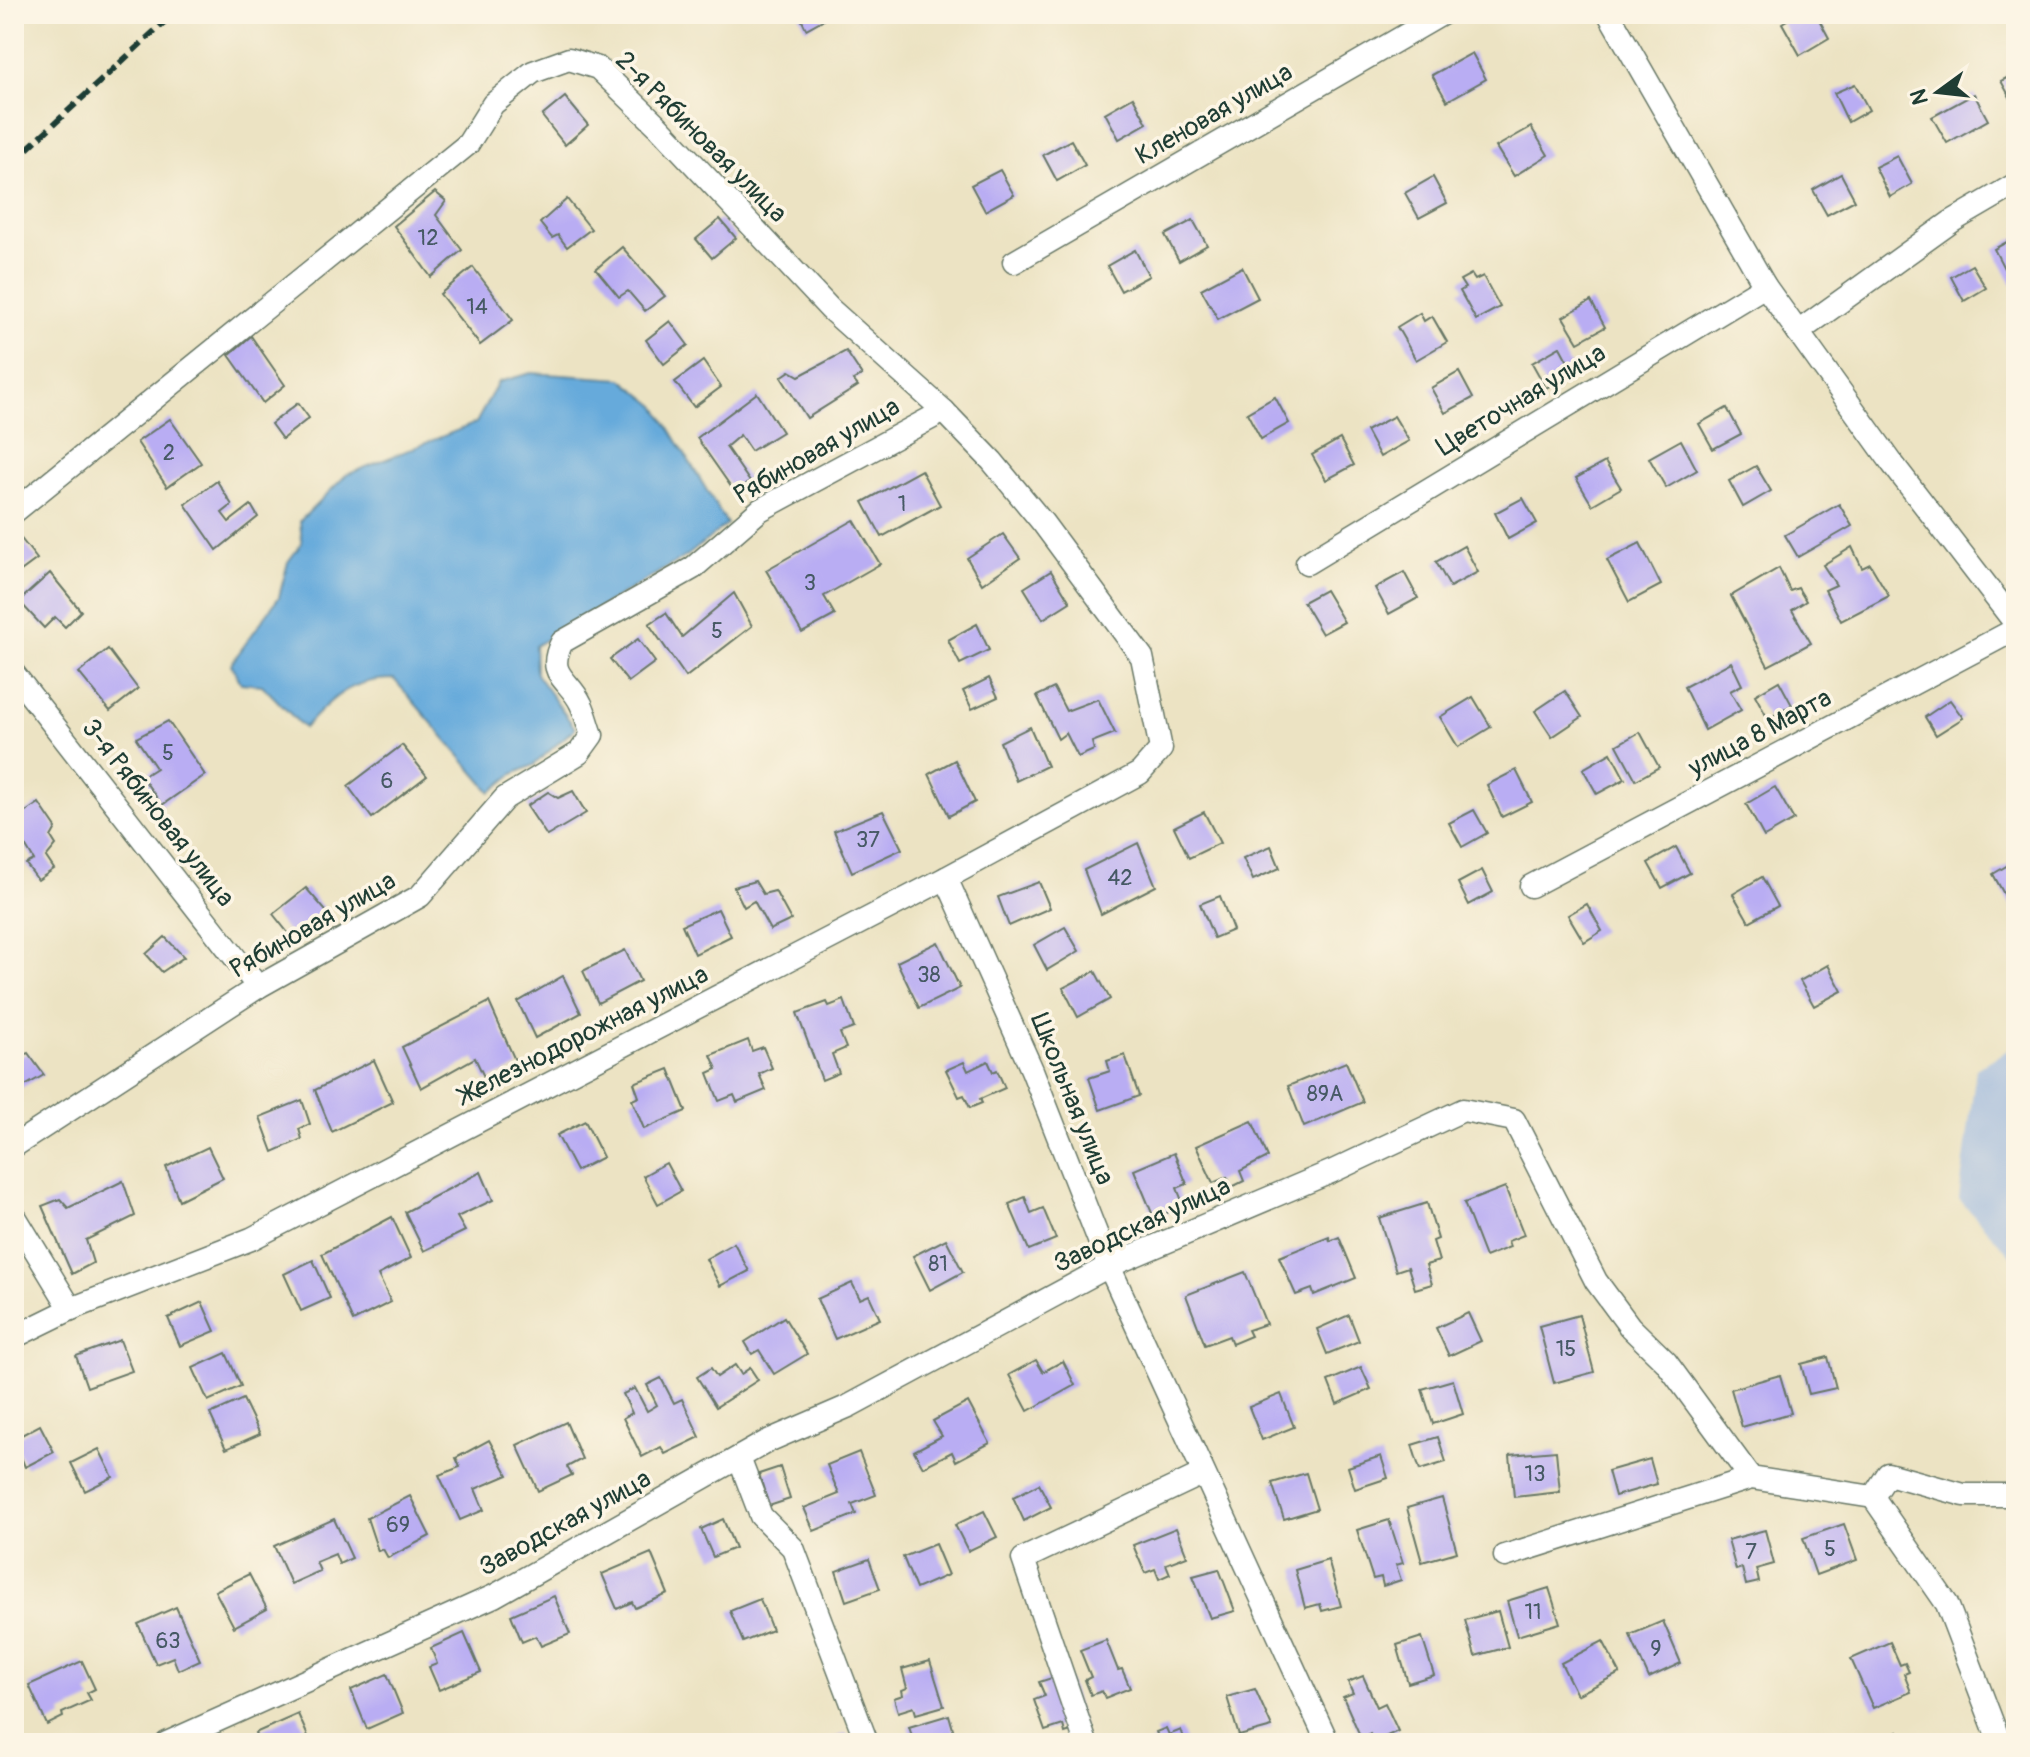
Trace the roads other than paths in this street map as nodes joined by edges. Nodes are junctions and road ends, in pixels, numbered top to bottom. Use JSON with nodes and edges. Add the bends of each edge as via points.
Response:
{"nodes":[{"id":1,"x":1442,"y":14,"type":"edge"},
{"id":2,"x":1609,"y":14,"type":"edge"},
{"id":3,"x":2016,"y":184,"type":"edge"},
{"id":4,"x":1014,"y":262,"type":"dead end"},
{"id":5,"x":1765,"y":286,"type":"junction"},
{"id":6,"x":1798,"y":332,"type":"junction"},
{"id":7,"x":944,"y":411,"type":"junction"},
{"id":8,"x":14,"y":512,"type":"edge"},
{"id":9,"x":1307,"y":563,"type":"dead end"},
{"id":10,"x":2016,"y":626,"type":"edge"},
{"id":11,"x":14,"y":674,"type":"edge"},
{"id":12,"x":1161,"y":749,"type":"joint"},
{"id":13,"x":946,"y":878,"type":"junction"},
{"id":14,"x":1531,"y":886,"type":"dead end"},
{"id":15,"x":258,"y":987,"type":"junction"},
{"id":16,"x":14,"y":1146,"type":"edge"},
{"id":17,"x":14,"y":1215,"type":"edge"},
{"id":18,"x":1109,"y":1266,"type":"junction"},
{"id":19,"x":71,"y":1309,"type":"junction"},
{"id":20,"x":14,"y":1337,"type":"edge"},
{"id":21,"x":739,"y":1458,"type":"junction"},
{"id":22,"x":1202,"y":1474,"type":"junction"},
{"id":23,"x":1751,"y":1478,"type":"junction"},
{"id":24,"x":2016,"y":1495,"type":"edge"},
{"id":25,"x":1873,"y":1497,"type":"junction"},
{"id":26,"x":1505,"y":1556,"type":"dead end"},
{"id":27,"x":167,"y":1743,"type":"edge"},
{"id":28,"x":867,"y":1743,"type":"edge"},
{"id":29,"x":1086,"y":1743,"type":"edge"},
{"id":30,"x":1328,"y":1743,"type":"edge"},
{"id":31,"x":2000,"y":1743,"type":"edge"}],
"edges":[{"from":1,"to":4,"type":"street","name":"Кленовая улица"},
{"from":2,"to":5,"type":"street"},
{"from":3,"to":6,"type":"street","via":[[1951,222]]},
{"from":5,"to":6,"type":"street"},
{"from":5,"to":9,"type":"street","name":"Цветочная улица"},
{"from":6,"to":10,"type":"street"},
{"from":7,"to":8,"type":"street","name":"2-я Рябиновая улица","via":[[830,309],[598,68],[569,59],[533,72],[493,104],[468,144]]},
{"from":7,"to":12,"type":"street","name":"2-я Рябиновая улица","via":[[1043,523],[1142,657]]},
{"from":7,"to":15,"type":"street","name":"Рябиновая улица","via":[[760,510],[693,568],[562,642],[555,656],[557,673],[580,702],[592,735],[579,753],[505,798],[420,896]]},
{"from":10,"to":14,"type":"street","name":"улица 8 Марта"},
{"from":11,"to":15,"type":"street","name":"3-я Рябиновая улица"},
{"from":12,"to":13,"type":"street","name":"Железнодорожная улица","via":[[1140,773]]},
{"from":13,"to":18,"type":"street","name":"Школьная улица","via":[[1032,1070]]},
{"from":13,"to":19,"type":"street","name":"Железнодорожная улица","via":[[251,1239]]},
{"from":15,"to":16,"type":"street","name":"Рябиновая улица"},
{"from":17,"to":19,"type":"street"},
{"from":18,"to":21,"type":"street","name":"Заводская улица","via":[[849,1406]]},
{"from":18,"to":22,"type":"street","name":"Школьная улица"},
{"from":18,"to":23,"type":"street","name":"Заводская улица","via":[[1463,1110],[1514,1120],[1596,1281],[1630,1327],[1666,1362]]},
{"from":19,"to":20,"type":"street","name":"Железнодорожная улица"},
{"from":21,"to":27,"type":"street","name":"Заводская улица","via":[[494,1596]]},
{"from":21,"to":28,"type":"street","via":[[761,1516],[793,1548]]},
{"from":22,"to":29,"type":"street","via":[[1023,1559]]},
{"from":22,"to":30,"type":"street","name":"Школьная улица"},
{"from":23,"to":25,"type":"street"},
{"from":23,"to":26,"type":"street"},
{"from":24,"to":25,"type":"street","via":[[1964,1495],[1888,1474]]},
{"from":25,"to":31,"type":"street","via":[[1947,1604]]}]}
